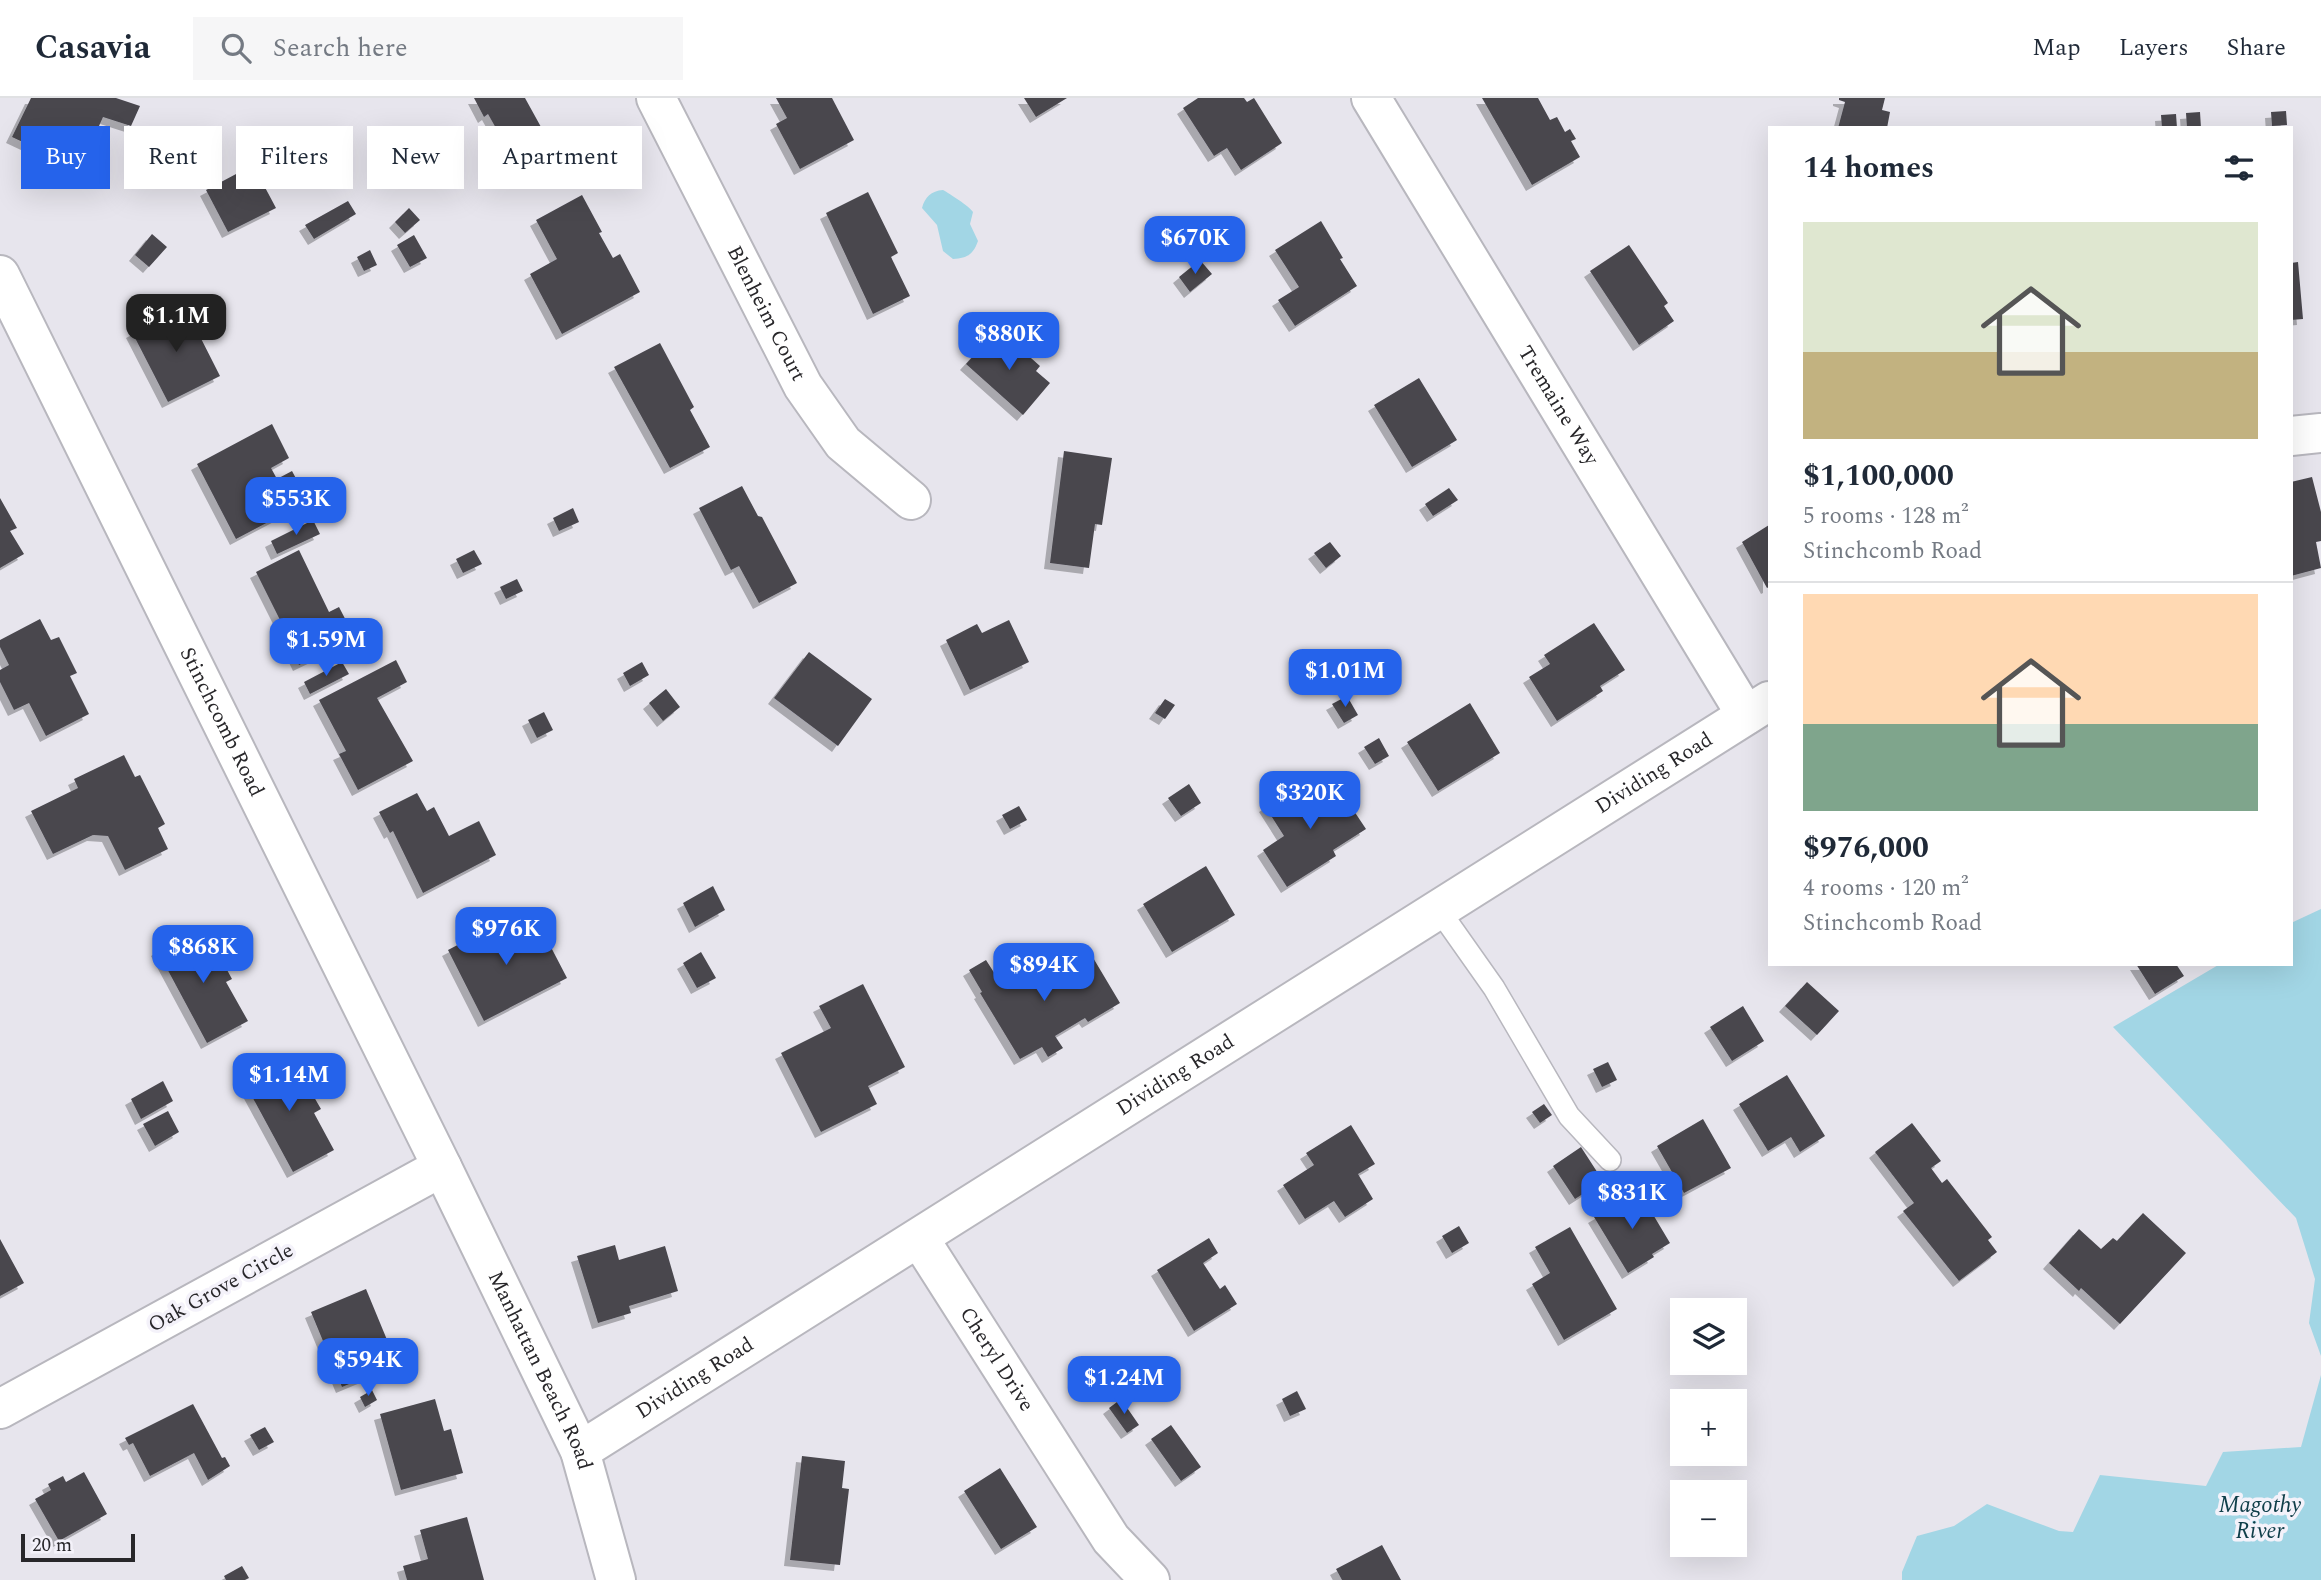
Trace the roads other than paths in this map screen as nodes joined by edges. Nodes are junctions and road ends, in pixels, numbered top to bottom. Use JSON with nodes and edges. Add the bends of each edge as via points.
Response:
{"nodes":[{"id":1,"x":656,"y":98,"type":"edge"},
{"id":2,"x":1371,"y":98,"type":"edge"},
{"id":3,"x":0,"y":275,"type":"edge"},
{"id":4,"x":2321,"y":433,"type":"edge"},
{"id":5,"x":2293,"y":436,"type":"edge"},
{"id":6,"x":911,"y":500,"type":"dead end"},
{"id":7,"x":1758,"y":708,"type":"edge"},
{"id":8,"x":1438,"y":910,"type":"junction"},
{"id":9,"x":1610,"y":1160,"type":"dead end"},
{"id":10,"x":442,"y":1167,"type":"junction"},
{"id":11,"x":919,"y":1238,"type":"junction"},
{"id":12,"x":0,"y":1409,"type":"edge"},
{"id":13,"x":580,"y":1451,"type":"junction"},
{"id":14,"x":616,"y":1580,"type":"edge"},
{"id":15,"x":1150,"y":1580,"type":"edge"}],
"edges":[{"from":1,"to":6,"type":"street","name":"Blenheim Court","via":[[803,386],[843,443]]},
{"from":2,"to":7,"type":"street","name":"Tremaine Way"},
{"from":3,"to":10,"type":"street","name":"Stinchcomb Road"},
{"from":4,"to":5,"type":"street"},
{"from":7,"to":8,"type":"street","name":"Dividing Road"},
{"from":8,"to":9,"type":"lane","via":[[1493,988],[1569,1116]]},
{"from":8,"to":11,"type":"street","name":"Dividing Road"},
{"from":10,"to":12,"type":"street","name":"Oak Grove Circle"},
{"from":10,"to":13,"type":"street","name":"Manhattan Beach Road"},
{"from":11,"to":13,"type":"street","name":"Dividing Road"},
{"from":11,"to":15,"type":"street","name":"Cheryl Drive","via":[[1111,1539]]},
{"from":13,"to":14,"type":"street","name":"Manhattan Beach Road"}]}
